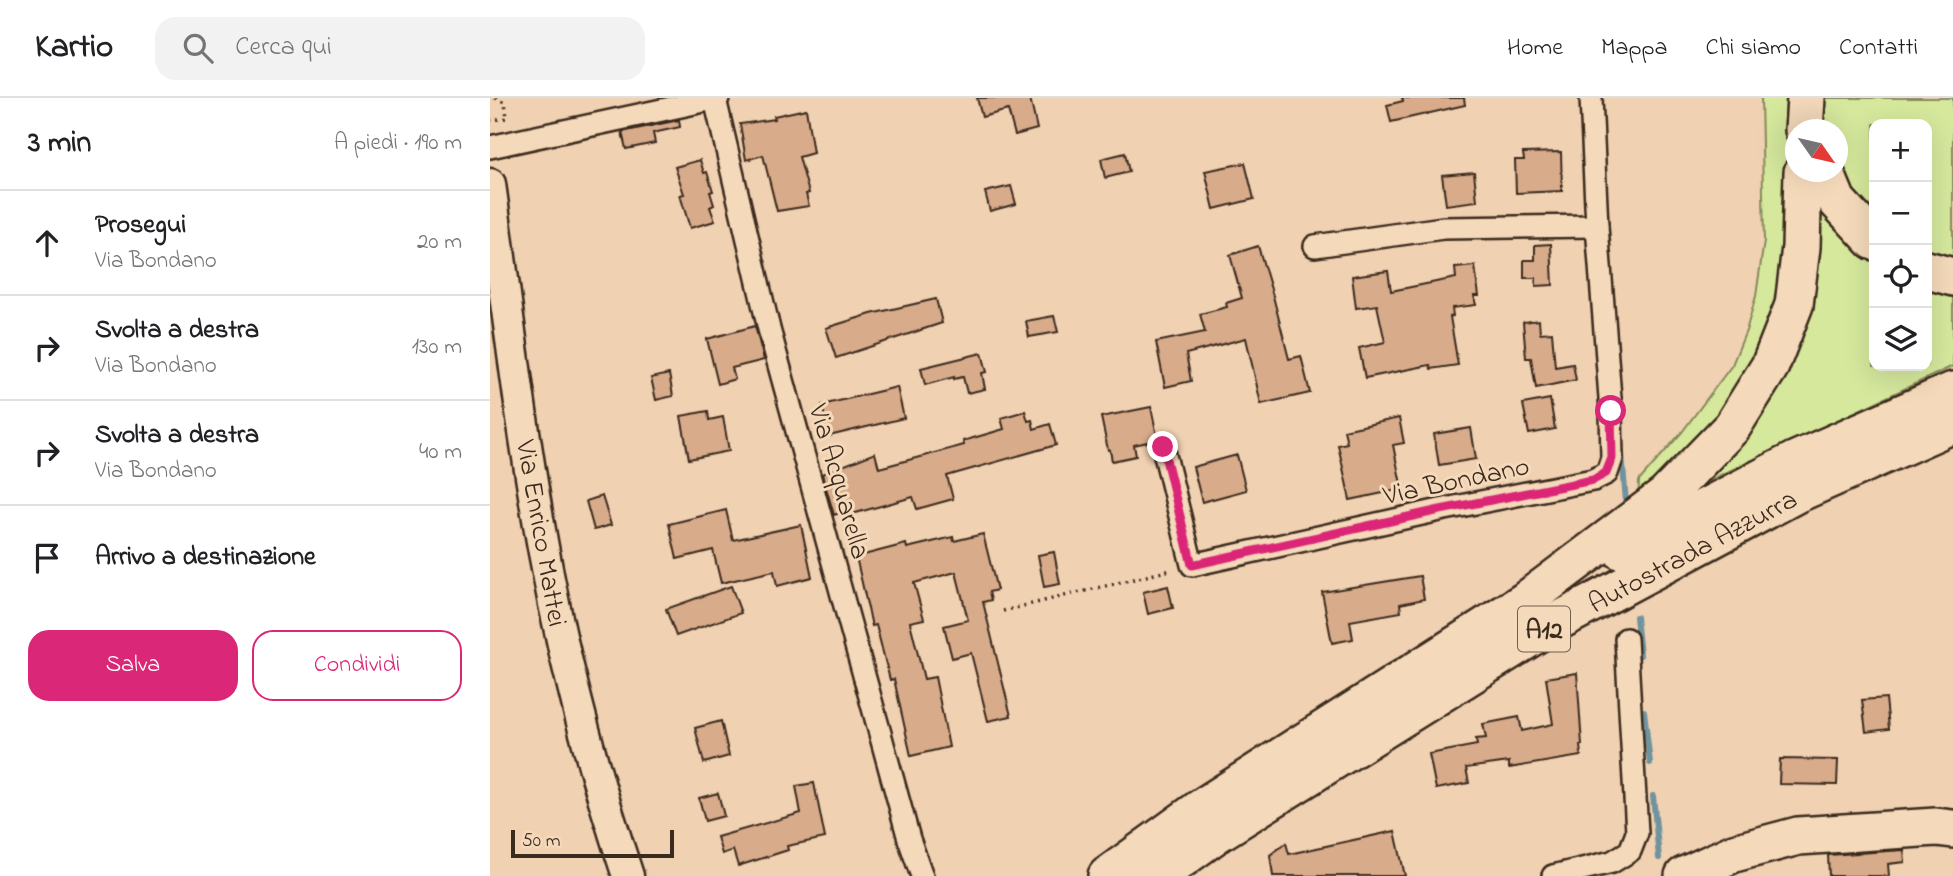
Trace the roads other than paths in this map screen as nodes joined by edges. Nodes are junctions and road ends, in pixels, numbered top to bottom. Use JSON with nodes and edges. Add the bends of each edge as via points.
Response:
{"nodes":[{"id":1,"x":717,"y":98,"type":"edge"},
{"id":2,"x":1591,"y":98,"type":"edge"},
{"id":3,"x":490,"y":147,"type":"edge"},
{"id":4,"x":1803,"y":182,"type":"edge"},
{"id":5,"x":1829,"y":182,"type":"edge"},
{"id":6,"x":490,"y":184,"type":"edge"},
{"id":7,"x":1597,"y":226,"type":"junction"},
{"id":8,"x":1869,"y":236,"type":"edge"},
{"id":9,"x":1315,"y":246,"type":"dead end"},
{"id":10,"x":1932,"y":271,"type":"edge"},
{"id":11,"x":1953,"y":277,"type":"edge"},
{"id":12,"x":1953,"y":391,"type":"edge"},
{"id":13,"x":1953,"y":424,"type":"edge"},
{"id":14,"x":1163,"y":447,"type":"dead end"},
{"id":15,"x":1953,"y":449,"type":"edge"},
{"id":16,"x":1726,"y":532,"type":"junction"},
{"id":17,"x":1525,"y":601,"type":"junction"},
{"id":18,"x":1626,"y":639,"type":"dead end"},
{"id":19,"x":1953,"y":829,"type":"edge"},
{"id":20,"x":628,"y":876,"type":"edge"},
{"id":21,"x":922,"y":876,"type":"edge"},
{"id":22,"x":1107,"y":876,"type":"edge"},
{"id":23,"x":1158,"y":876,"type":"edge"},
{"id":24,"x":1553,"y":876,"type":"edge"},
{"id":25,"x":1684,"y":876,"type":"edge"}],
"edges":[{"from":1,"to":3,"type":"street"},
{"from":1,"to":21,"type":"street","name":"Via Acquarella","via":[[769,329]]},
{"from":2,"to":7,"type":"street","name":"Via Bondano"},
{"from":4,"to":17,"type":"highway","via":[[1794,305],[1770,366],[1732,427],[1666,495]]},
{"from":5,"to":8,"type":"highway","via":[[1837,201]]},
{"from":6,"to":20,"type":"main road","name":"Via Enrico Mattei","via":[[543,548],[589,751]]},
{"from":7,"to":9,"type":"street","via":[[1443,228]]},
{"from":7,"to":14,"type":"street","name":"Via Bondano","via":[[1612,458],[1606,473],[1593,480],[1192,565]]},
{"from":10,"to":11,"type":"highway"},
{"from":12,"to":17,"type":"highway","number":"A12","via":[[1794,461]]},
{"from":13,"to":16,"type":"highway","name":"Autostrada Azzurra","number":"A12","via":[[1798,493]]},
{"from":15,"to":16,"type":"highway"},
{"from":16,"to":23,"type":"highway","name":"Autostrada Azzurra","number":"A12","via":[[1549,625],[1218,833]]},
{"from":17,"to":22,"type":"highway","number":"A12","via":[[1201,808]]},
{"from":18,"to":24,"type":"street","via":[[1637,833],[1630,851],[1612,862]]},
{"from":19,"to":25,"type":"highway","via":[[1798,836],[1734,853]]}]}
